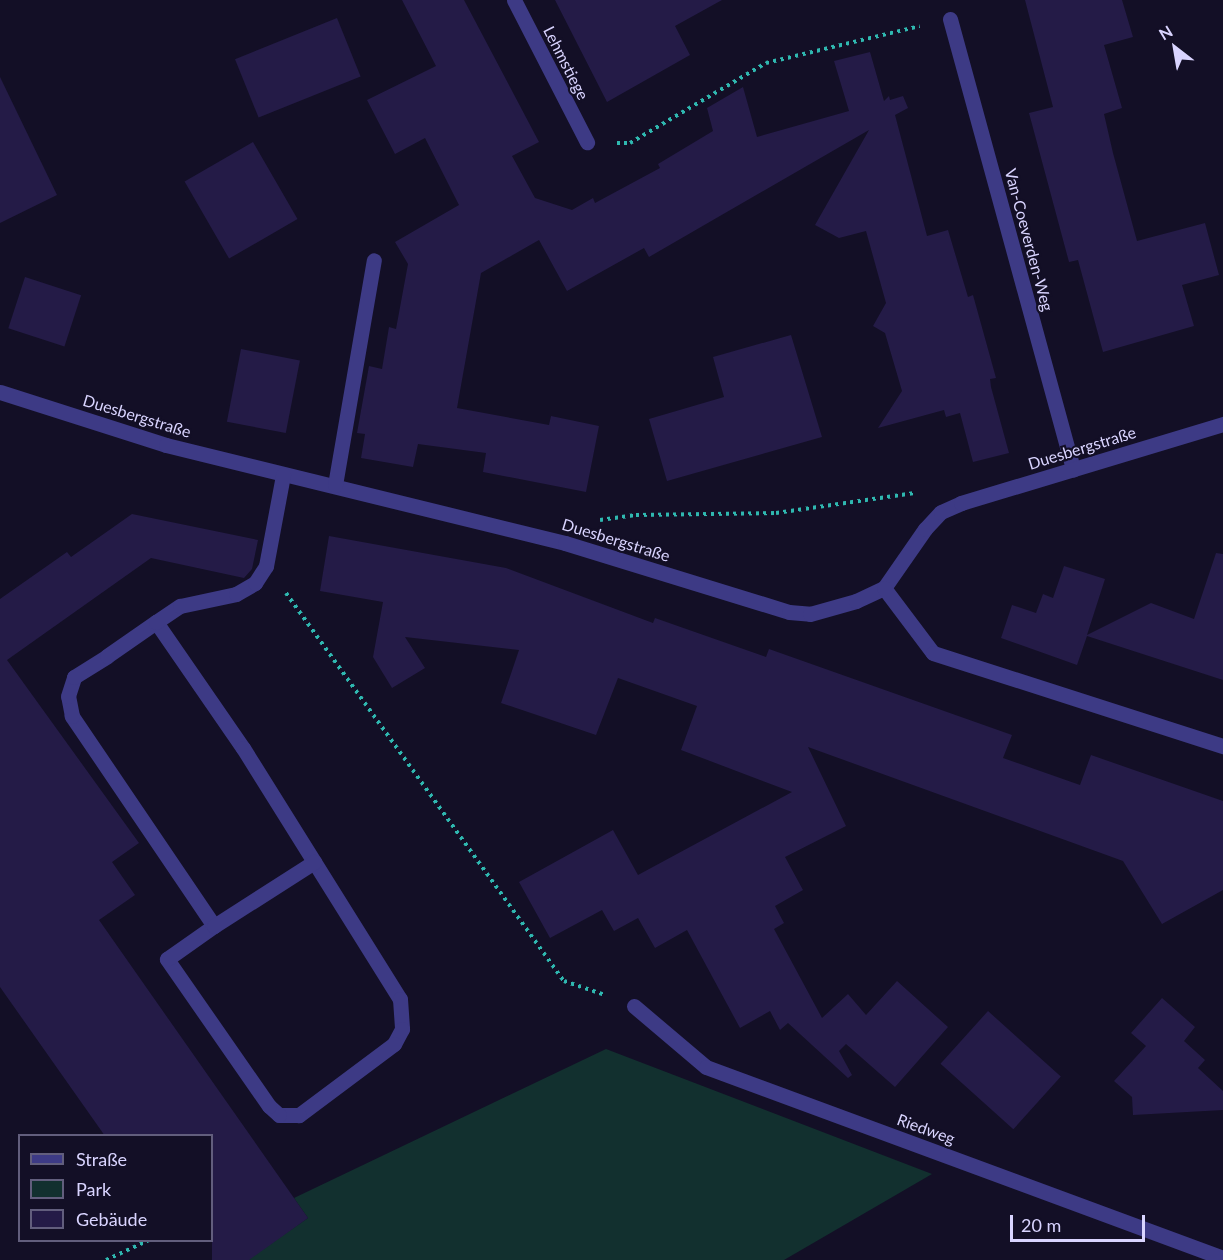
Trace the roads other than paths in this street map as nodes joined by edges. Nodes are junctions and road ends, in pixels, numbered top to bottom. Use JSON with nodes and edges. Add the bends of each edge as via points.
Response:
{"nodes":[{"id":1,"x":514,"y":0,"type":"edge"},
{"id":2,"x":950,"y":19,"type":"road end"},
{"id":3,"x":587,"y":142,"type":"road end"},
{"id":4,"x":374,"y":260,"type":"dead end"},
{"id":5,"x":0,"y":392,"type":"edge"},
{"id":6,"x":1223,"y":424,"type":"edge"},
{"id":7,"x":1073,"y":470,"type":"junction"},
{"id":8,"x":283,"y":475,"type":"junction"},
{"id":9,"x":334,"y":485,"type":"junction"},
{"id":10,"x":884,"y":588,"type":"junction"},
{"id":11,"x":156,"y":622,"type":"junction"},
{"id":12,"x":1223,"y":746,"type":"edge"},
{"id":13,"x":314,"y":862,"type":"junction"},
{"id":14,"x":214,"y":926,"type":"junction"},
{"id":15,"x":634,"y":1006,"type":"road end"},
{"id":16,"x":1223,"y":1258,"type":"edge"}],
"edges":[{"from":1,"to":3,"type":"street","name":"Lehmstiege"},
{"from":2,"to":7,"type":"street","name":"Van-Coeverden-Weg"},
{"from":4,"to":9,"type":"street"},
{"from":5,"to":8,"type":"street","name":"Duesbergstraße","via":[[166,445]]},
{"from":6,"to":7,"type":"street","name":"Duesbergstraße"},
{"from":7,"to":10,"type":"street","name":"Duesbergstraße","via":[[941,512]]},
{"from":8,"to":9,"type":"street","name":"Duesbergstraße"},
{"from":8,"to":11,"type":"street","via":[[266,566],[255,583],[236,594],[180,606]]},
{"from":9,"to":10,"type":"street","name":"Duesbergstraße","via":[[565,543],[789,612],[810,614],[830,609]]},
{"from":10,"to":12,"type":"street","via":[[933,653]]},
{"from":11,"to":13,"type":"street"},
{"from":11,"to":14,"type":"street","via":[[75,677],[68,696],[72,716]]},
{"from":13,"to":14,"type":"street"},
{"from":13,"to":14,"type":"street","via":[[400,999],[402,1029],[394,1044],[299,1115],[279,1115],[269,1106],[167,959]]},
{"from":15,"to":16,"type":"street","name":"Riedweg","via":[[706,1067]]}]}
